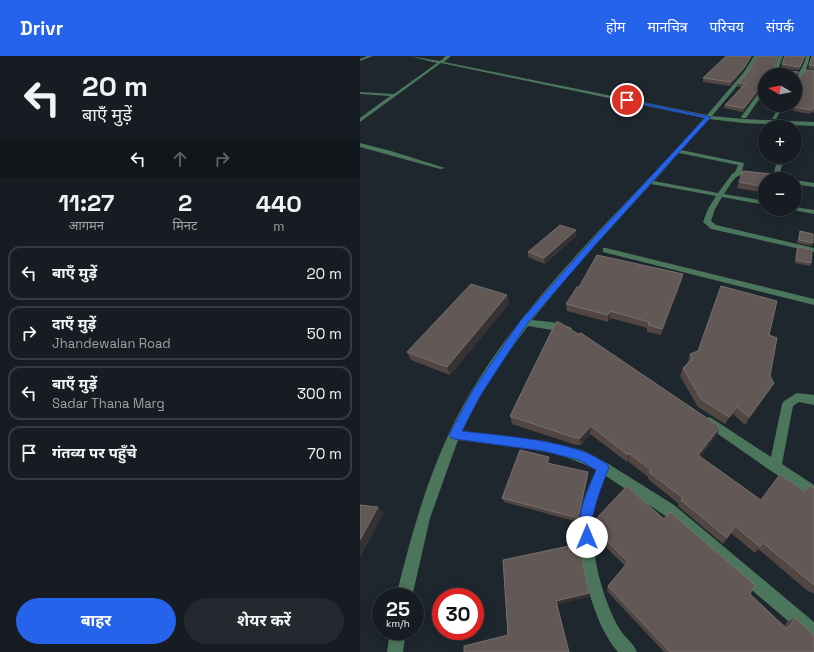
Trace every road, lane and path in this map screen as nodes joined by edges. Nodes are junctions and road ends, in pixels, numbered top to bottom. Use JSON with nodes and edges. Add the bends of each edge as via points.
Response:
{"nodes":[{"id":1,"x":361,"y":56,"type":"edge"},
{"id":2,"x":413,"y":56,"type":"edge"},
{"id":3,"x":424,"y":56,"type":"edge"},
{"id":4,"x":449,"y":56,"type":"edge"},
{"id":5,"x":756,"y":56,"type":"edge"},
{"id":6,"x":781,"y":56,"type":"edge"},
{"id":7,"x":808,"y":56,"type":"edge"},
{"id":8,"x":370,"y":57,"type":"edge"},
{"id":9,"x":360,"y":60,"type":"edge"},
{"id":10,"x":443,"y":61,"type":"junction"},
{"id":11,"x":778,"y":68,"type":"edge"},
{"id":12,"x":802,"y":72,"type":"joint"},
{"id":13,"x":814,"y":72,"type":"edge"},
{"id":14,"x":360,"y":93,"type":"edge"},
{"id":15,"x":395,"y":95,"type":"junction"},
{"id":16,"x":758,"y":98,"type":"edge"},
{"id":17,"x":778,"y":112,"type":"edge"},
{"id":18,"x":710,"y":115,"type":"junction"},
{"id":19,"x":744,"y":117,"type":"junction"},
{"id":20,"x":774,"y":118,"type":"junction"},
{"id":21,"x":814,"y":119,"type":"edge"},
{"id":22,"x":360,"y":120,"type":"edge"},
{"id":23,"x":758,"y":122,"type":"edge"},
{"id":24,"x":802,"y":124,"type":"edge"},
{"id":25,"x":814,"y":124,"type":"edge"},
{"id":26,"x":360,"y":145,"type":"edge"},
{"id":27,"x":677,"y":151,"type":"junction"},
{"id":28,"x":442,"y":168,"type":"dead end"},
{"id":29,"x":738,"y":173,"type":"junction"},
{"id":30,"x":758,"y":175,"type":"edge"},
{"id":31,"x":648,"y":182,"type":"junction"},
{"id":32,"x":802,"y":183,"type":"edge"},
{"id":33,"x":814,"y":185,"type":"edge"},
{"id":34,"x":720,"y":195,"type":"junction"},
{"id":35,"x":758,"y":202,"type":"edge"},
{"id":36,"x":802,"y":210,"type":"edge"},
{"id":37,"x":814,"y":212,"type":"edge"},
{"id":38,"x":606,"y":250,"type":"dead end"},
{"id":39,"x":814,"y":250,"type":"edge"},
{"id":40,"x":814,"y":302,"type":"edge"},
{"id":41,"x":524,"y":322,"type":"junction"},
{"id":42,"x":579,"y":336,"type":"edge"},
{"id":43,"x":814,"y":400,"type":"edge"},
{"id":44,"x":697,"y":414,"type":"edge"},
{"id":45,"x":455,"y":435,"type":"junction"},
{"id":46,"x":775,"y":466,"type":"junction"},
{"id":47,"x":603,"y":467,"type":"junction"},
{"id":48,"x":814,"y":492,"type":"edge"},
{"id":49,"x":406,"y":588,"type":"edge"},
{"id":50,"x":814,"y":632,"type":"edge"},
{"id":51,"x":397,"y":640,"type":"edge"},
{"id":52,"x":395,"y":652,"type":"edge"},
{"id":53,"x":629,"y":652,"type":"edge"}],
"edges":[{"from":1,"to":8,"type":"street"},
{"from":2,"to":10,"type":"street"},
{"from":3,"to":10,"type":"street"},
{"from":4,"to":10,"type":"street"},
{"from":5,"to":18,"type":"street","via":[[751,66]]},
{"from":6,"to":11,"type":"street"},
{"from":7,"to":12,"type":"street","via":[[808,63]]},
{"from":8,"to":9,"type":"street"},
{"from":10,"to":15,"type":"street"},
{"from":10,"to":18,"type":"street"},
{"from":12,"to":13,"type":"street"},
{"from":14,"to":15,"type":"street"},
{"from":15,"to":22,"type":"street"},
{"from":16,"to":19,"type":"street"},
{"from":17,"to":20,"type":"street"},
{"from":18,"to":19,"type":"street"},
{"from":18,"to":23,"type":"street"},
{"from":18,"to":27,"type":"street"},
{"from":19,"to":20,"type":"street"},
{"from":20,"to":21,"type":"street"},
{"from":24,"to":25,"type":"street"},
{"from":26,"to":28,"type":"street"},
{"from":27,"to":29,"type":"street","via":[[742,164]]},
{"from":27,"to":31,"type":"street"},
{"from":29,"to":30,"type":"street"},
{"from":29,"to":34,"type":"street"},
{"from":31,"to":34,"type":"street"},
{"from":31,"to":41,"type":"street"},
{"from":32,"to":33,"type":"street"},
{"from":34,"to":35,"type":"street"},
{"from":34,"to":39,"type":"street","via":[[708,217],[710,225]]},
{"from":36,"to":37,"type":"street"},
{"from":38,"to":40,"type":"street"},
{"from":41,"to":42,"type":"street","via":[[562,327]]},
{"from":41,"to":45,"type":"street","via":[[476,393]]},
{"from":43,"to":46,"type":"street","via":[[797,397],[788,404]]},
{"from":44,"to":46,"type":"street"},
{"from":45,"to":47,"type":"street","via":[[543,446],[582,456]]},
{"from":45,"to":49,"type":"street","via":[[432,494]]},
{"from":46,"to":48,"type":"street"},
{"from":47,"to":50,"type":"street","via":[[669,510]]},
{"from":47,"to":53,"type":"street","via":[[591,498],[586,522],[588,552],[599,601],[614,634]]},
{"from":51,"to":52,"type":"street"}]}
